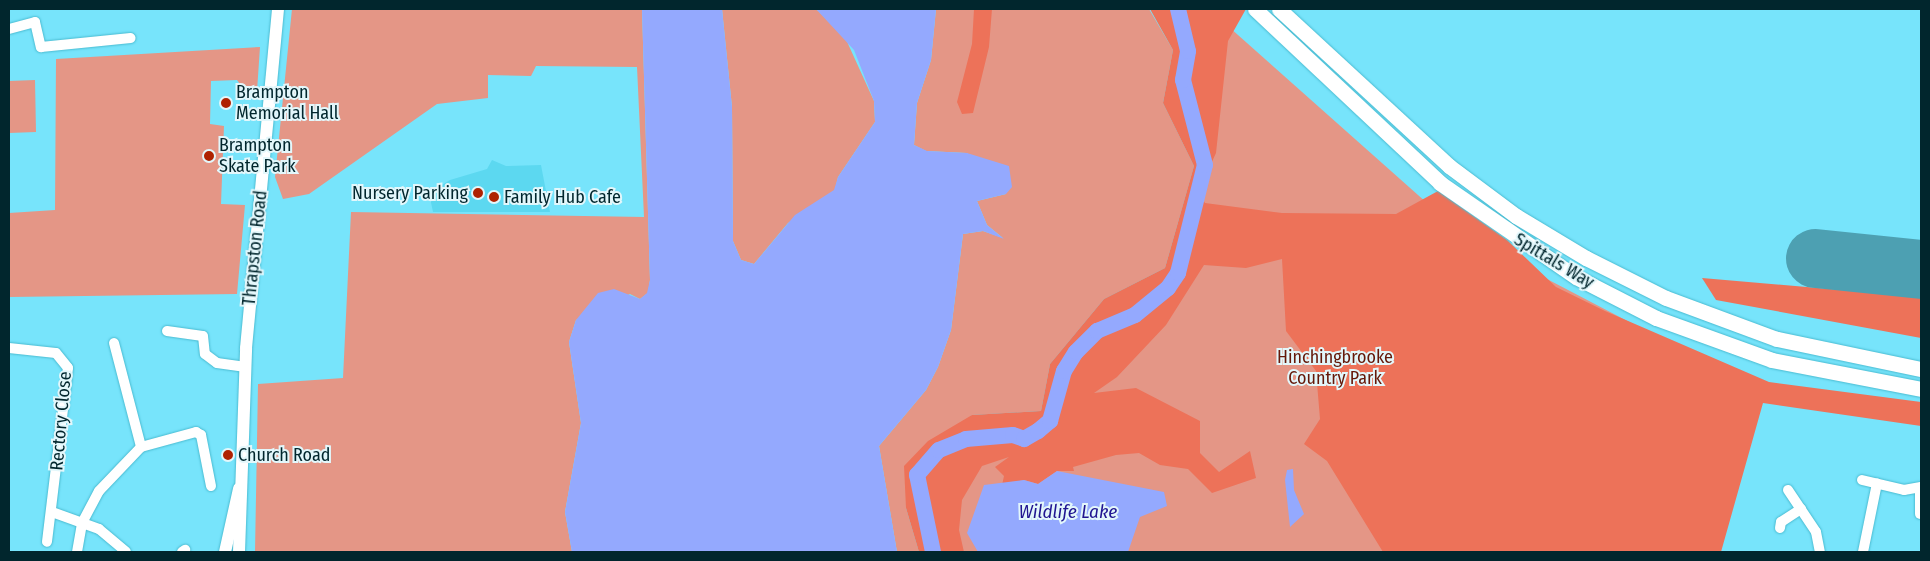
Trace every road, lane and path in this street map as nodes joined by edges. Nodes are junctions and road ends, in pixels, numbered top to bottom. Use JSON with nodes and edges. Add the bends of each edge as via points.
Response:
{"nodes":[{"id":1,"x":278,"y":9,"type":"edge"},
{"id":2,"x":1255,"y":9,"type":"edge"},
{"id":3,"x":1279,"y":9,"type":"edge"},
{"id":4,"x":9,"y":29,"type":"edge"},
{"id":5,"x":130,"y":38,"type":"dead end"},
{"id":6,"x":167,"y":331,"type":"dead end"},
{"id":7,"x":114,"y":343,"type":"dead end"},
{"id":8,"x":9,"y":348,"type":"edge"},
{"id":9,"x":246,"y":367,"type":"junction"},
{"id":10,"x":1921,"y":370,"type":"edge"},
{"id":11,"x":1921,"y":389,"type":"edge"},
{"id":12,"x":141,"y":447,"type":"junction"},
{"id":13,"x":1862,"y":480,"type":"dead end"},
{"id":14,"x":1877,"y":483,"type":"junction"},
{"id":15,"x":212,"y":486,"type":"dead end"},
{"id":16,"x":240,"y":487,"type":"junction"},
{"id":17,"x":1921,"y":488,"type":"edge"},
{"id":18,"x":1788,"y":490,"type":"dead end"},
{"id":19,"x":1801,"y":509,"type":"junction"},
{"id":20,"x":52,"y":512,"type":"junction"},
{"id":21,"x":1920,"y":514,"type":"dead end"},
{"id":22,"x":82,"y":523,"type":"junction"},
{"id":23,"x":1780,"y":528,"type":"dead end"},
{"id":24,"x":47,"y":542,"type":"dead end"},
{"id":25,"x":77,"y":552,"type":"edge"},
{"id":26,"x":126,"y":552,"type":"edge"},
{"id":27,"x":225,"y":552,"type":"edge"},
{"id":28,"x":239,"y":552,"type":"edge"},
{"id":29,"x":1820,"y":552,"type":"edge"},
{"id":30,"x":1862,"y":552,"type":"edge"}],
"edges":[{"from":1,"to":9,"type":"main road","name":"Thrapston Road"},
{"from":2,"to":11,"type":"highway","name":"Spittals Way","via":[[1440,183],[1576,277],[1656,318],[1772,360]]},
{"from":3,"to":10,"type":"highway","name":"Spittals Way","via":[[1450,166],[1516,216],[1586,258],[1666,298],[1768,336],[1846,357]]},
{"from":4,"to":5,"type":"street","via":[[35,22],[41,47]]},
{"from":6,"to":9,"type":"street","via":[[203,336],[205,354],[217,363]]},
{"from":7,"to":12,"type":"street"},
{"from":8,"to":20,"type":"street","name":"Rectory Close","via":[[56,352],[68,368]]},
{"from":9,"to":16,"type":"main road","name":"Thrapston Road"},
{"from":12,"to":15,"type":"street","via":[[196,432],[202,436]]},
{"from":12,"to":22,"type":"street","via":[[99,491]]},
{"from":13,"to":14,"type":"street"},
{"from":14,"to":17,"type":"street","via":[[1904,490]]},
{"from":14,"to":30,"type":"street"},
{"from":16,"to":27,"type":"main road","name":"Thrapston Road"},
{"from":16,"to":28,"type":"main road","name":"Thrapston Road"},
{"from":17,"to":21,"type":"street"},
{"from":18,"to":19,"type":"street"},
{"from":19,"to":23,"type":"street","via":[[1781,522]]},
{"from":19,"to":29,"type":"street","via":[[1816,532]]},
{"from":20,"to":22,"type":"street"},
{"from":20,"to":24,"type":"street","name":"Rectory Close"},
{"from":22,"to":25,"type":"street"},
{"from":22,"to":26,"type":"street","via":[[99,529]]}]}
